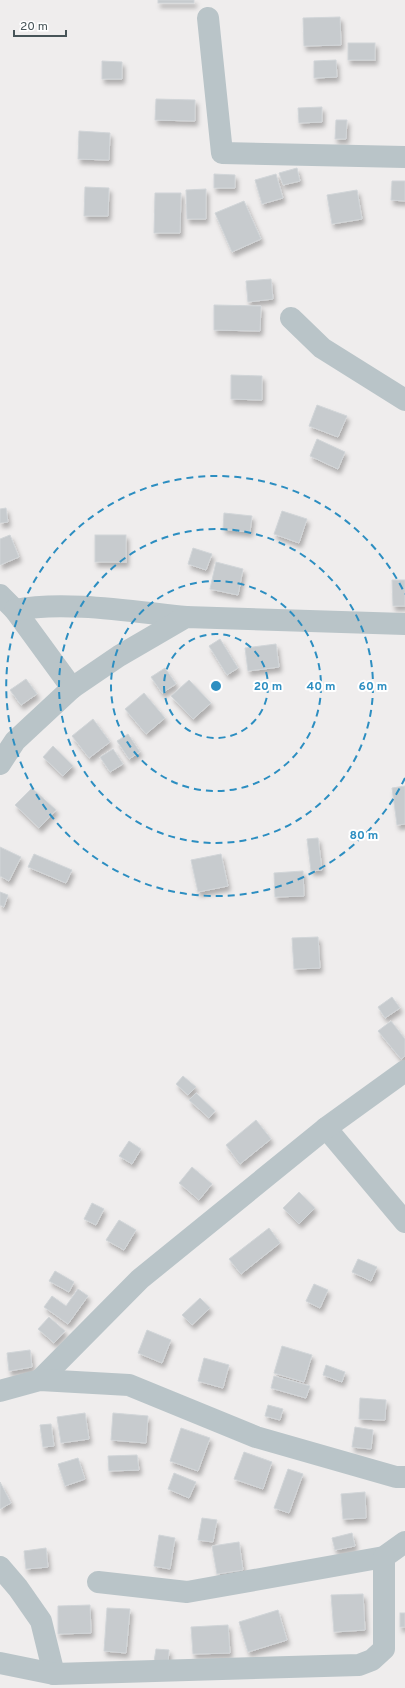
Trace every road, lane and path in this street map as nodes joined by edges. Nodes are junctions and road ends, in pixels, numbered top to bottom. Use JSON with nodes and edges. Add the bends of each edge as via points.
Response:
{"nodes":[{"id":1,"x":208,"y":18,"type":"dead end"},
{"id":2,"x":405,"y":157,"type":"edge"},
{"id":3,"x":290,"y":318,"type":"dead end"},
{"id":4,"x":405,"y":400,"type":"edge"},
{"id":5,"x":0,"y":595,"type":"edge"},
{"id":6,"x":15,"y":610,"type":"junction"},
{"id":7,"x":186,"y":617,"type":"junction"},
{"id":8,"x":405,"y":624,"type":"edge"},
{"id":9,"x":72,"y":688,"type":"junction"},
{"id":10,"x":0,"y":764,"type":"edge"},
{"id":11,"x":405,"y":1070,"type":"edge"},
{"id":12,"x":326,"y":1128,"type":"junction"},
{"id":13,"x":405,"y":1222,"type":"edge"},
{"id":14,"x":40,"y":1380,"type":"junction"},
{"id":15,"x":0,"y":1391,"type":"edge"},
{"id":16,"x":405,"y":1477,"type":"edge"},
{"id":17,"x":405,"y":1542,"type":"edge"},
{"id":18,"x":384,"y":1557,"type":"junction"},
{"id":19,"x":0,"y":1567,"type":"edge"},
{"id":20,"x":98,"y":1582,"type":"dead end"},
{"id":21,"x":0,"y":1663,"type":"edge"},
{"id":22,"x":54,"y":1674,"type":"junction"}],
"edges":[{"from":1,"to":2,"type":"street","via":[[222,153]]},
{"from":3,"to":4,"type":"street","via":[[322,348]]},
{"from":5,"to":6,"type":"street"},
{"from":6,"to":7,"type":"street","via":[[36,606]]},
{"from":6,"to":9,"type":"street"},
{"from":7,"to":8,"type":"street"},
{"from":7,"to":9,"type":"street","via":[[119,656]]},
{"from":9,"to":10,"type":"street","via":[[15,741]]},
{"from":11,"to":12,"type":"street"},
{"from":12,"to":13,"type":"street"},
{"from":12,"to":14,"type":"street","via":[[140,1279]]},
{"from":14,"to":15,"type":"street"},
{"from":14,"to":16,"type":"street","via":[[129,1385],[256,1436],[396,1477]]},
{"from":17,"to":18,"type":"street"},
{"from":18,"to":20,"type":"street","via":[[187,1592]]},
{"from":18,"to":22,"type":"street","via":[[384,1649],[372,1660],[358,1665]]},
{"from":19,"to":22,"type":"street","via":[[41,1621]]},
{"from":21,"to":22,"type":"street"}]}
